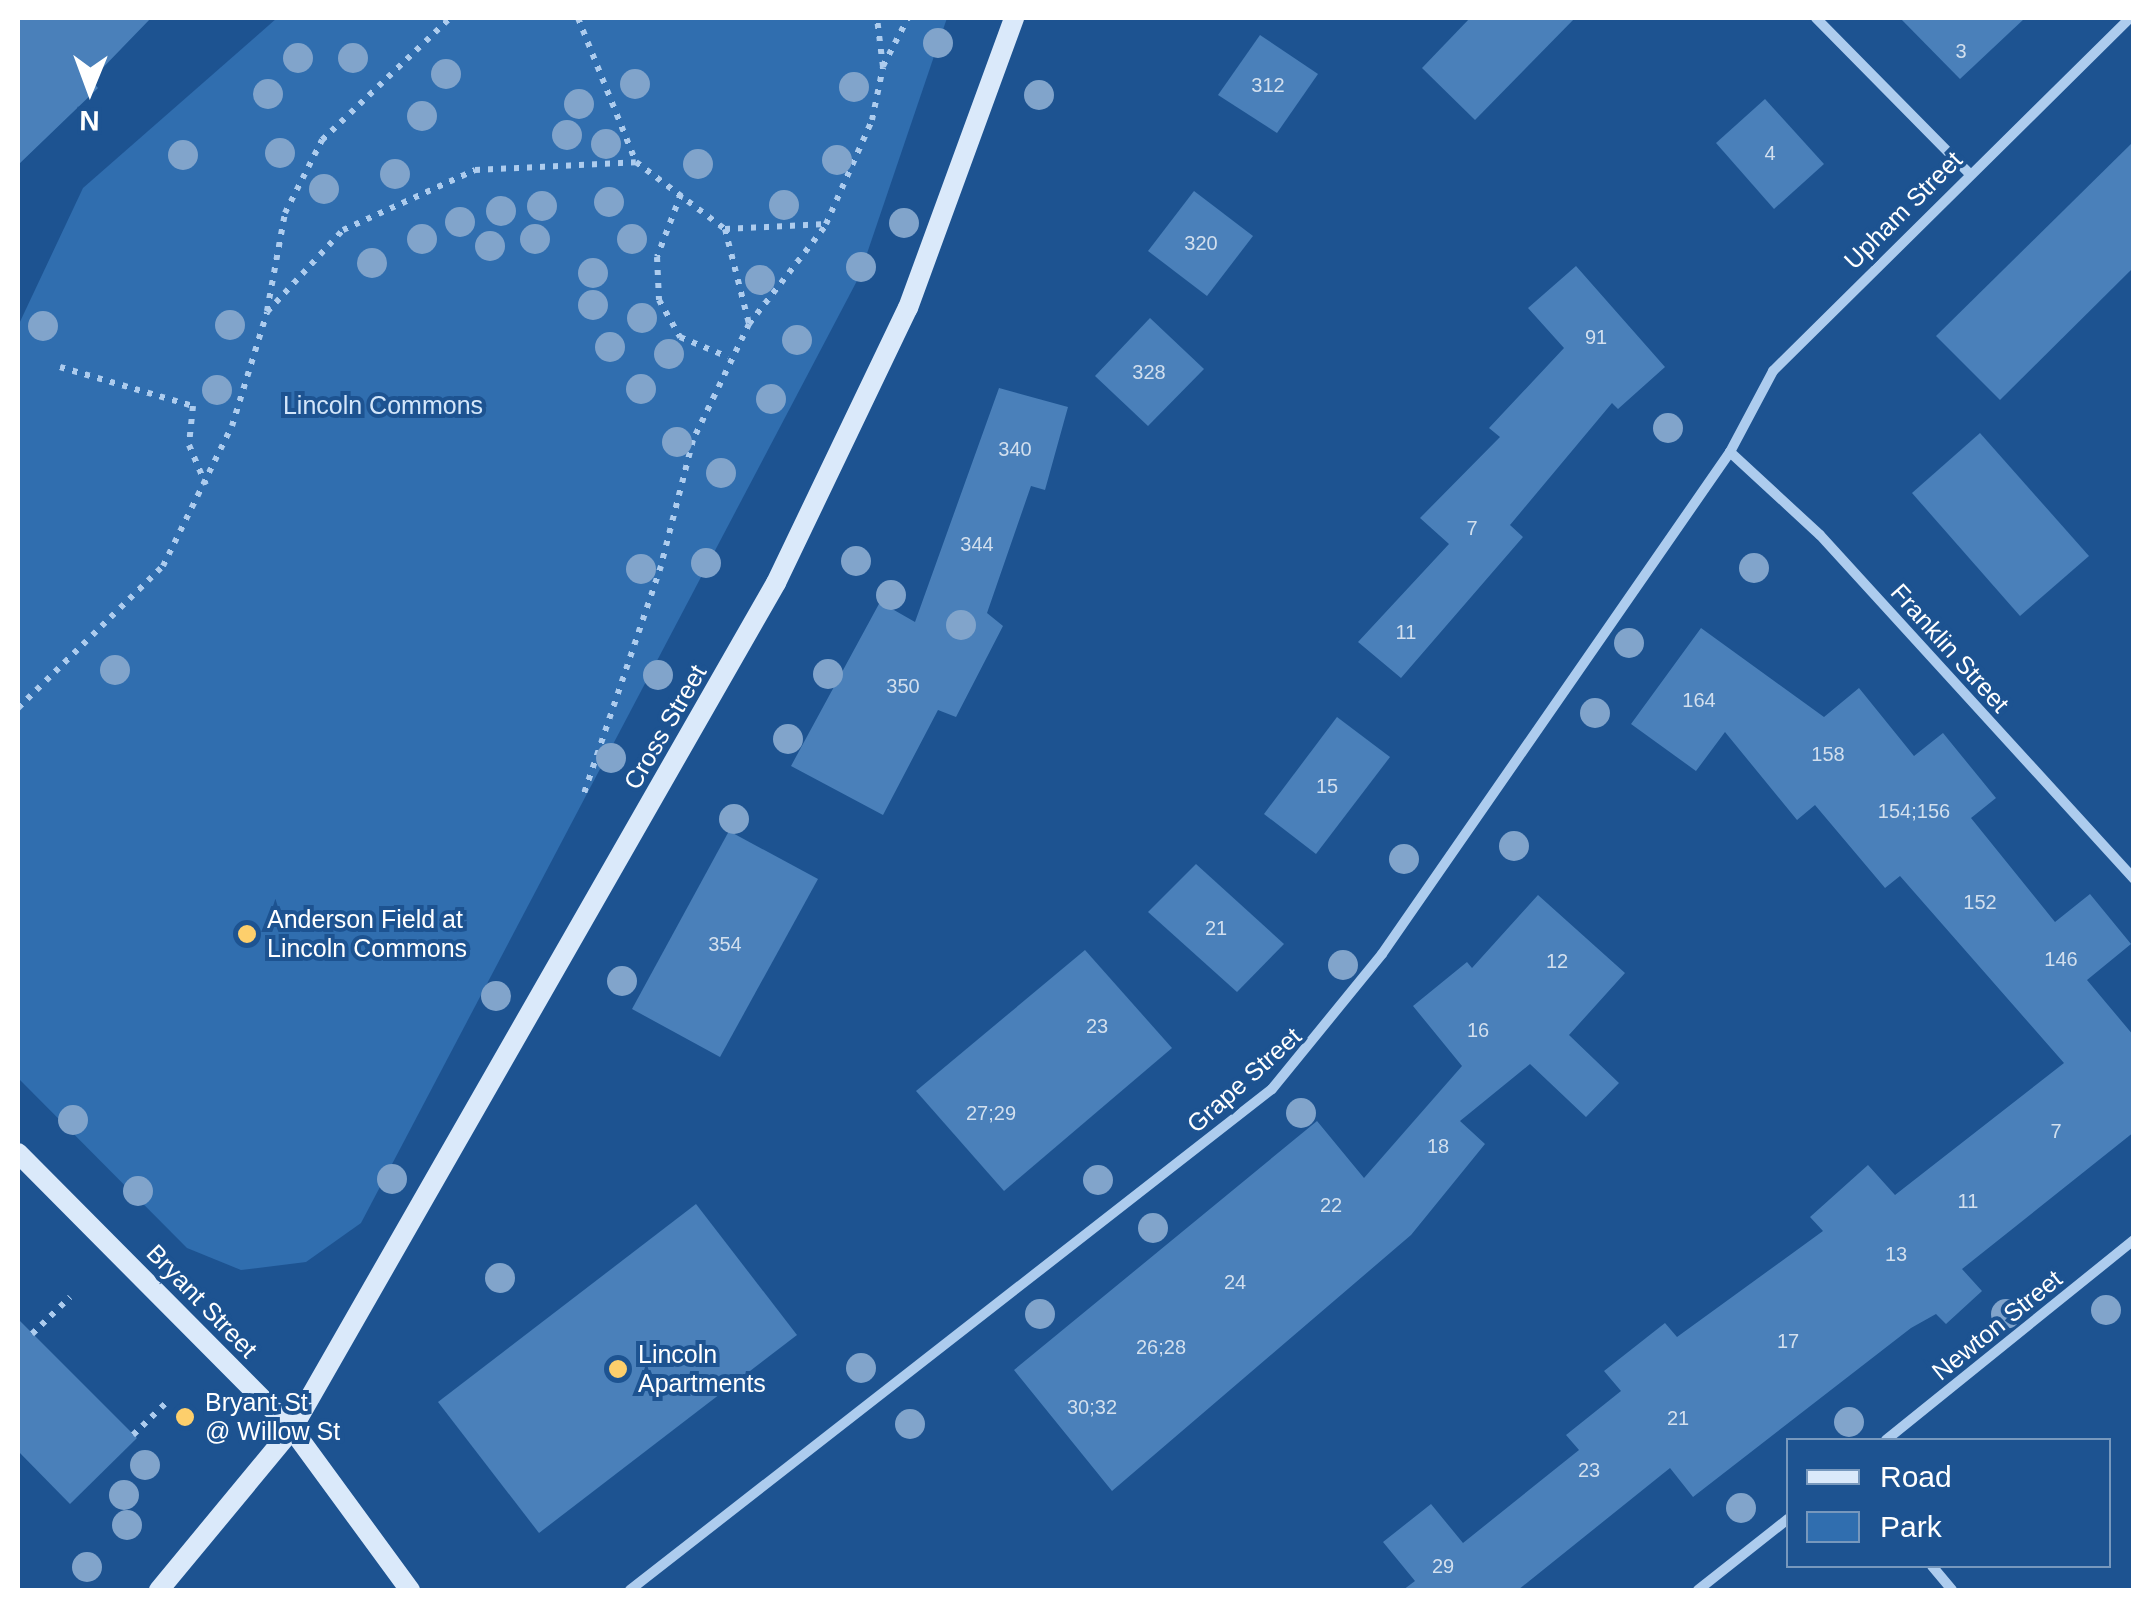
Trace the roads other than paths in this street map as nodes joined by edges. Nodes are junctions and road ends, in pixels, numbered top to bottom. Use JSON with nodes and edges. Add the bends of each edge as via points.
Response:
{"nodes":[{"id":1,"x":1014,"y":18,"type":"edge"},
{"id":2,"x":1816,"y":18,"type":"edge"},
{"id":3,"x":2130,"y":18,"type":"edge"},
{"id":4,"x":1969,"y":173,"type":"junction"},
{"id":5,"x":1730,"y":452,"type":"junction"},
{"id":6,"x":2134,"y":879,"type":"edge"},
{"id":7,"x":18,"y":1154,"type":"edge"},
{"id":8,"x":2134,"y":1240,"type":"edge"},
{"id":9,"x":292,"y":1429,"type":"junction"},
{"id":10,"x":1888,"y":1438,"type":"edge"},
{"id":11,"x":1786,"y":1521,"type":"edge"},
{"id":12,"x":1934,"y":1568,"type":"edge"},
{"id":13,"x":160,"y":1590,"type":"edge"},
{"id":14,"x":410,"y":1590,"type":"edge"},
{"id":15,"x":630,"y":1590,"type":"edge"},
{"id":16,"x":1698,"y":1590,"type":"edge"},
{"id":17,"x":1952,"y":1590,"type":"edge"}],
"edges":[{"from":1,"to":9,"type":"main road","name":"Cross Street","via":[[908,308],[776,583]]},
{"from":2,"to":4,"type":"street"},
{"from":3,"to":4,"type":"street","name":"Upham Street"},
{"from":4,"to":5,"type":"street","name":"Upham Street","via":[[1774,371]]},
{"from":5,"to":6,"type":"street","name":"Franklin Street","via":[[1820,535]]},
{"from":5,"to":15,"type":"street","name":"Grape Street","via":[[1351,998],[1272,1090]]},
{"from":7,"to":9,"type":"main road","name":"Bryant Street"},
{"from":8,"to":10,"type":"street","name":"Newton Street"},
{"from":9,"to":13,"type":"main road","name":"Cross Street"},
{"from":9,"to":14,"type":"main road","name":"Bryant Street"},
{"from":11,"to":16,"type":"street"},
{"from":12,"to":17,"type":"street"}]}
